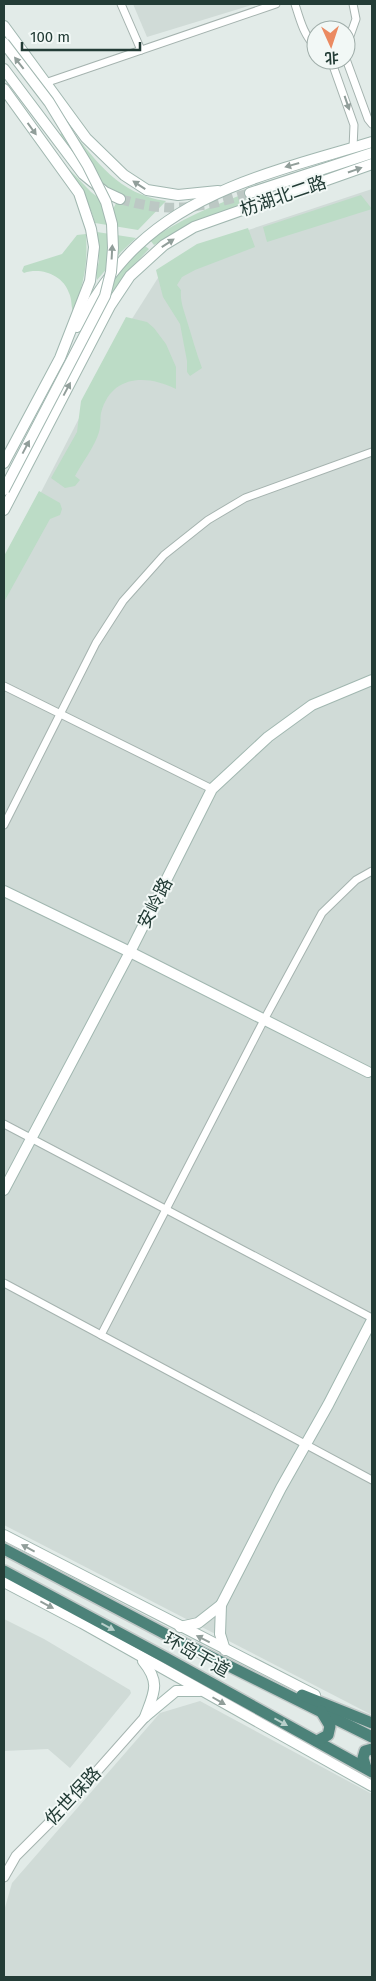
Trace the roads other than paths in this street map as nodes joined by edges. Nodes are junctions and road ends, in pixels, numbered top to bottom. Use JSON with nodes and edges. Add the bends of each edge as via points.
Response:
{"nodes":[{"id":1,"x":121,"y":4,"type":"edge"},
{"id":2,"x":276,"y":4,"type":"edge"},
{"id":3,"x":295,"y":4,"type":"edge"},
{"id":4,"x":352,"y":4,"type":"edge"},
{"id":5,"x":356,"y":20,"type":"edge"},
{"id":6,"x":4,"y":26,"type":"edge"},
{"id":7,"x":306,"y":34,"type":"edge"},
{"id":8,"x":4,"y":43,"type":"edge"},
{"id":9,"x":140,"y":50,"type":"junction"},
{"id":10,"x":4,"y":69,"type":"edge"},
{"id":11,"x":335,"y":70,"type":"edge"},
{"id":12,"x":350,"y":70,"type":"edge"},
{"id":13,"x":45,"y":83,"type":"junction"},
{"id":14,"x":4,"y":89,"type":"edge"},
{"id":15,"x":372,"y":124,"type":"edge"},
{"id":16,"x":372,"y":142,"type":"edge"},
{"id":17,"x":353,"y":148,"type":"junction"},
{"id":18,"x":372,"y":153,"type":"edge"},
{"id":19,"x":372,"y":164,"type":"edge"},
{"id":20,"x":221,"y":190,"type":"junction"},
{"id":21,"x":250,"y":194,"type":"tunnel mouth"},
{"id":22,"x":120,"y":200,"type":"tunnel mouth"},
{"id":23,"x":60,"y":358,"type":"junction"},
{"id":24,"x":372,"y":452,"type":"edge"},
{"id":25,"x":4,"y":463,"type":"edge"},
{"id":26,"x":4,"y":490,"type":"edge"},
{"id":27,"x":4,"y":510,"type":"edge"},
{"id":28,"x":372,"y":680,"type":"edge"},
{"id":29,"x":4,"y":686,"type":"edge"},
{"id":30,"x":60,"y":714,"type":"junction"},
{"id":31,"x":212,"y":789,"type":"junction"},
{"id":32,"x":4,"y":825,"type":"edge"},
{"id":33,"x":372,"y":871,"type":"edge"},
{"id":34,"x":4,"y":891,"type":"edge"},
{"id":35,"x":130,"y":952,"type":"junction"},
{"id":36,"x":265,"y":1018,"type":"junction"},
{"id":37,"x":371,"y":1074,"type":"edge"},
{"id":38,"x":4,"y":1124,"type":"edge"},
{"id":39,"x":31,"y":1138,"type":"junction"},
{"id":40,"x":4,"y":1190,"type":"edge"},
{"id":41,"x":166,"y":1209,"type":"junction"},
{"id":42,"x":4,"y":1283,"type":"edge"},
{"id":43,"x":372,"y":1319,"type":"edge"},
{"id":44,"x":101,"y":1335,"type":"junction"},
{"id":45,"x":306,"y":1445,"type":"junction"},
{"id":46,"x":372,"y":1480,"type":"edge"},
{"id":47,"x":4,"y":1535,"type":"edge"},
{"id":48,"x":4,"y":1549,"type":"edge"},
{"id":49,"x":4,"y":1570,"type":"edge"},
{"id":50,"x":4,"y":1582,"type":"edge"},
{"id":51,"x":221,"y":1605,"type":"junction"},
{"id":52,"x":180,"y":1627,"type":"junction"},
{"id":53,"x":225,"y":1650,"type":"junction"},
{"id":54,"x":140,"y":1656,"type":"junction"},
{"id":55,"x":258,"y":1680,"type":"junction"},
{"id":56,"x":201,"y":1691,"type":"junction"},
{"id":57,"x":321,"y":1711,"type":"junction"},
{"id":58,"x":145,"y":1717,"type":"junction"},
{"id":59,"x":369,"y":1721,"type":"edge"},
{"id":60,"x":372,"y":1737,"type":"edge"},
{"id":61,"x":317,"y":1741,"type":"junction"},
{"id":62,"x":372,"y":1749,"type":"edge"},
{"id":63,"x":369,"y":1770,"type":"edge"},
{"id":64,"x":372,"y":1786,"type":"edge"},
{"id":65,"x":4,"y":1877,"type":"edge"}],
"edges":[{"from":1,"to":9,"type":"street"},
{"from":2,"to":9,"type":"street"},
{"from":3,"to":7,"type":"street"},
{"from":4,"to":5,"type":"street"},
{"from":6,"to":13,"type":"main road"},
{"from":26,"to":8,"type":"main road","one_way":true,"bridge":true,"via":[[105,296],[113,248],[112,224],[106,202],[88,166],[49,102]]},
{"from":9,"to":13,"type":"street"},
{"from":10,"to":22,"type":"main road","via":[[83,174]]},
{"from":11,"to":17,"type":"street","one_way":true,"via":[[354,125]]},
{"from":12,"to":15,"type":"street"},
{"from":20,"to":13,"type":"main road","one_way":true,"via":[[178,194],[147,190],[124,174],[86,138]]},
{"from":14,"to":23,"type":"main road","one_way":true,"via":[[79,193],[91,229],[94,247],[90,281]]},
{"from":16,"to":17,"type":"main road","name":"枋湖北二路"},
{"from":17,"to":20,"type":"main road","name":"枋湖北二路","one_way":true,"via":[[284,167]]},
{"from":18,"to":21,"type":"main road"},
{"from":27,"to":19,"type":"main road","name":"枋湖北二路","one_way":true,"via":[[110,306],[130,276],[164,245],[194,227]]},
{"from":20,"to":23,"type":"main road","via":[[168,220],[137,245],[99,290]]},
{"from":23,"to":25,"type":"main road"},
{"from":24,"to":30,"type":"street","via":[[245,498],[208,520],[164,555],[123,600],[96,643]]},
{"from":28,"to":31,"type":"main road","name":"安岭路","via":[[312,705],[268,737]]},
{"from":29,"to":30,"type":"street"},
{"from":30,"to":31,"type":"street"},
{"from":30,"to":32,"type":"street"},
{"from":31,"to":35,"type":"main road","name":"安岭路"},
{"from":33,"to":36,"type":"street","via":[[356,880],[322,913]]},
{"from":34,"to":35,"type":"main road"},
{"from":35,"to":36,"type":"main road"},
{"from":35,"to":39,"type":"main road","name":"安岭路"},
{"from":36,"to":37,"type":"main road"},
{"from":36,"to":41,"type":"street"},
{"from":38,"to":39,"type":"street"},
{"from":39,"to":40,"type":"main road","name":"安岭路"},
{"from":39,"to":41,"type":"street"},
{"from":41,"to":43,"type":"street"},
{"from":41,"to":44,"type":"street"},
{"from":42,"to":44,"type":"street"},
{"from":43,"to":45,"type":"main road"},
{"from":44,"to":45,"type":"street"},
{"from":45,"to":46,"type":"street"},
{"from":45,"to":51,"type":"main road"},
{"from":52,"to":47,"type":"main road","one_way":true},
{"from":48,"to":55,"type":"highway","name":"环岛干道"},
{"from":49,"to":61,"type":"highway","name":"环岛干道","one_way":true},
{"from":50,"to":54,"type":"main road","one_way":true},
{"from":51,"to":52,"type":"main road","via":[[198,1623]]},
{"from":51,"to":53,"type":"main road","via":[[220,1634]]},
{"from":53,"to":52,"type":"main road","one_way":true},
{"from":53,"to":59,"type":"main road"},
{"from":54,"to":56,"type":"main road"},
{"from":54,"to":58,"type":"main road","via":[[152,1672],[156,1688]]},
{"from":55,"to":57,"type":"highway","name":"环岛干道"},
{"from":55,"to":59,"type":"highway"},
{"from":56,"to":58,"type":"main road","via":[[176,1691]]},
{"from":56,"to":64,"type":"main road","one_way":true},
{"from":57,"to":60,"type":"highway","name":"环岛干道"},
{"from":57,"to":61,"type":"highway","via":[[330,1726],[328,1735]]},
{"from":58,"to":65,"type":"street","name":"佐世保路","via":[[66,1806],[16,1856]]},
{"from":61,"to":63,"type":"highway","name":"环岛干道"},
{"from":62,"to":63,"type":"highway","via":[[365,1751],[363,1758]]}]}
